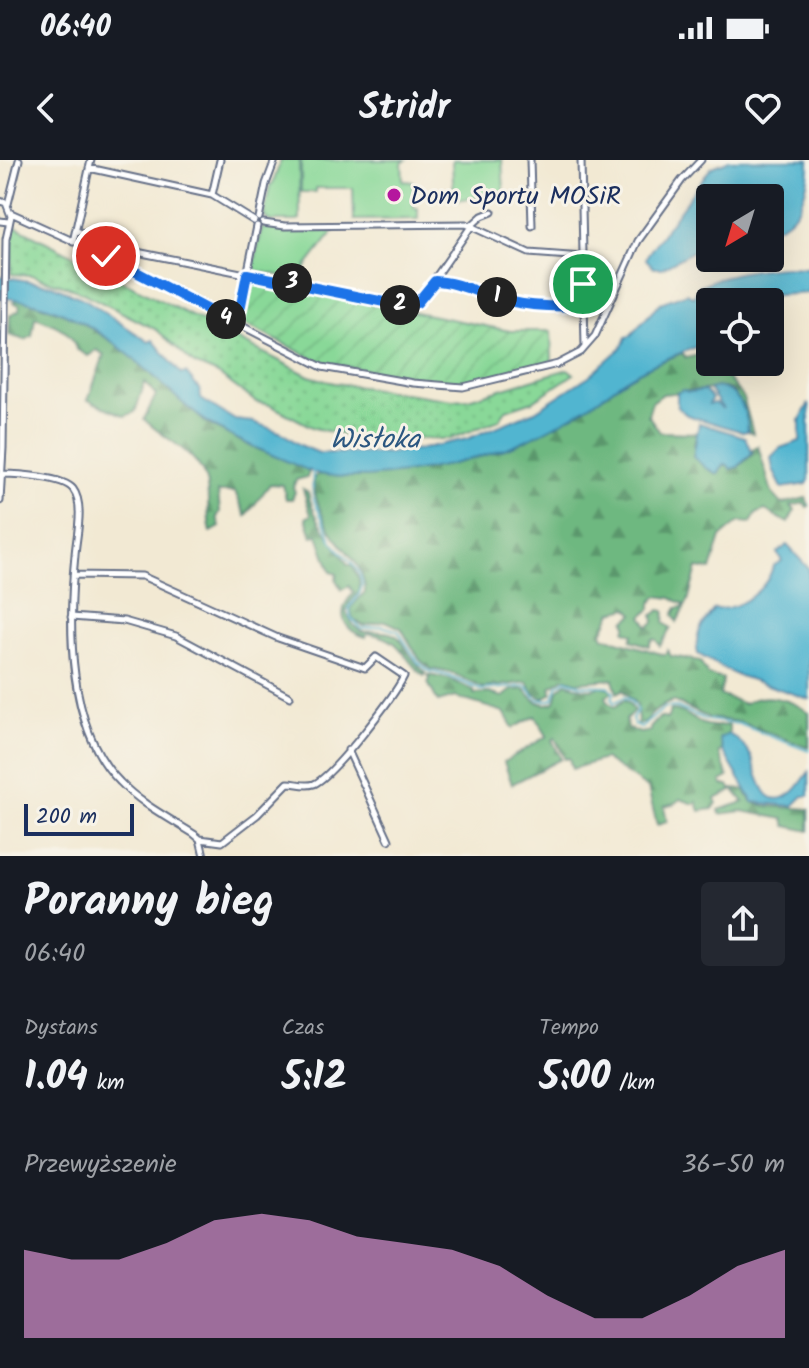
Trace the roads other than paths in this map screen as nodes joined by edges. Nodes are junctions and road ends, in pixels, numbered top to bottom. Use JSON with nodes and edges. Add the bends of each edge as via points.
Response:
{"nodes":[{"id":1,"x":19,"y":160,"type":"edge"},
{"id":2,"x":91,"y":160,"type":"edge"},
{"id":3,"x":220,"y":160,"type":"edge"},
{"id":4,"x":275,"y":160,"type":"edge"},
{"id":5,"x":530,"y":160,"type":"edge"},
{"id":6,"x":581,"y":160,"type":"edge"},
{"id":7,"x":701,"y":160,"type":"edge"},
{"id":8,"x":89,"y":168,"type":"junction"},
{"id":9,"x":11,"y":188,"type":"junction"},
{"id":10,"x":212,"y":195,"type":"junction"},
{"id":11,"x":1,"y":201,"type":"edge"},
{"id":12,"x":8,"y":205,"type":"junction"},
{"id":13,"x":492,"y":212,"type":"dead end"},
{"id":14,"x":6,"y":220,"type":"edge"},
{"id":15,"x":258,"y":222,"type":"junction"},
{"id":16,"x":472,"y":225,"type":"junction"},
{"id":17,"x":532,"y":226,"type":"dead end"},
{"id":18,"x":77,"y":231,"type":"junction"},
{"id":19,"x":73,"y":242,"type":"junction"},
{"id":20,"x":583,"y":257,"type":"junction"},
{"id":21,"x":247,"y":274,"type":"junction"},
{"id":22,"x":435,"y":281,"type":"junction"},
{"id":23,"x":608,"y":305,"type":"junction"},
{"id":24,"x":584,"y":306,"type":"junction"},
{"id":25,"x":237,"y":325,"type":"junction"},
{"id":26,"x":585,"y":348,"type":"junction"},
{"id":27,"x":2,"y":448,"type":"edge"},
{"id":28,"x":2,"y":474,"type":"junction"},
{"id":29,"x":0,"y":501,"type":"edge"},
{"id":30,"x":73,"y":575,"type":"junction"},
{"id":31,"x":71,"y":617,"type":"junction"},
{"id":32,"x":290,"y":697,"type":"dead end"},
{"id":33,"x":348,"y":750,"type":"junction"},
{"id":34,"x":200,"y":839,"type":"junction"},
{"id":35,"x":389,"y":840,"type":"dead end"},
{"id":36,"x":204,"y":856,"type":"edge"}],
"edges":[{"from":1,"to":9,"type":"street"},
{"from":2,"to":8,"type":"street"},
{"from":3,"to":10,"type":"street"},
{"from":4,"to":15,"type":"street"},
{"from":5,"to":17,"type":"street"},
{"from":6,"to":20,"type":"street"},
{"from":7,"to":23,"type":"street","via":[[643,234]]},
{"from":8,"to":10,"type":"street"},
{"from":8,"to":18,"type":"street"},
{"from":9,"to":11,"type":"street"},
{"from":9,"to":12,"type":"street"},
{"from":10,"to":15,"type":"street"},
{"from":11,"to":12,"type":"street"},
{"from":12,"to":14,"type":"street"},
{"from":13,"to":16,"type":"street"},
{"from":14,"to":19,"type":"street","via":[[24,221]]},
{"from":14,"to":27,"type":"street"},
{"from":15,"to":16,"type":"street"},
{"from":15,"to":21,"type":"street"},
{"from":16,"to":20,"type":"street","via":[[529,253]]},
{"from":16,"to":22,"type":"street"},
{"from":18,"to":19,"type":"street"},
{"from":18,"to":21,"type":"street","via":[[117,248]]},
{"from":19,"to":25,"type":"street"},
{"from":20,"to":24,"type":"street"},
{"from":21,"to":22,"type":"street","via":[[404,306],[417,303]]},
{"from":21,"to":25,"type":"street"},
{"from":22,"to":24,"type":"street","via":[[519,303]]},
{"from":23,"to":24,"type":"street"},
{"from":23,"to":26,"type":"street"},
{"from":24,"to":26,"type":"street"},
{"from":25,"to":26,"type":"street","via":[[322,367],[450,387],[560,364]]},
{"from":27,"to":28,"type":"street"},
{"from":28,"to":29,"type":"street"},
{"from":28,"to":30,"type":"street","via":[[72,488],[78,518]]},
{"from":30,"to":31,"type":"street"},
{"from":30,"to":33,"type":"street","via":[[137,574],[278,638],[365,668],[376,657],[404,676]]},
{"from":31,"to":32,"type":"street","via":[[124,621],[176,636]]},
{"from":31,"to":34,"type":"street","via":[[81,701],[101,758],[142,801]]},
{"from":33,"to":34,"type":"street","via":[[313,784],[288,783],[222,842]]},
{"from":33,"to":35,"type":"street"},
{"from":34,"to":36,"type":"street"}]}
